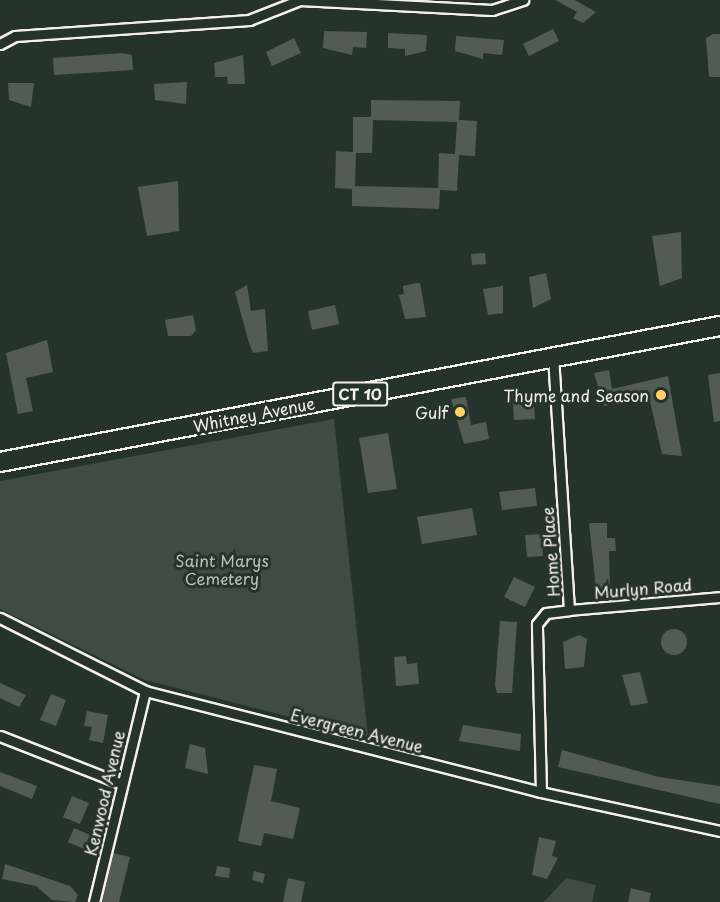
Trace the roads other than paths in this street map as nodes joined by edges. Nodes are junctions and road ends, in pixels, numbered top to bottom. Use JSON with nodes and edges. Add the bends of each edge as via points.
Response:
{"nodes":[{"id":1,"x":523,"y":0,"type":"edge"},
{"id":2,"x":0,"y":44,"type":"edge"},
{"id":3,"x":720,"y":326,"type":"edge"},
{"id":4,"x":553,"y":357,"type":"junction"},
{"id":5,"x":0,"y":462,"type":"edge"},
{"id":6,"x":720,"y":597,"type":"edge"},
{"id":7,"x":569,"y":610,"type":"junction"},
{"id":8,"x":0,"y":618,"type":"edge"},
{"id":9,"x":144,"y":692,"type":"junction"},
{"id":10,"x":0,"y":736,"type":"edge"},
{"id":11,"x":120,"y":783,"type":"junction"},
{"id":12,"x":541,"y":792,"type":"junction"},
{"id":13,"x":720,"y":831,"type":"edge"},
{"id":14,"x":94,"y":902,"type":"edge"}],
"edges":[{"from":1,"to":2,"type":"street","via":[[492,10],[300,0],[249,20],[15,36]]},
{"from":3,"to":4,"type":"highway","name":"Whitney Avenue","number":"CT 10"},
{"from":4,"to":5,"type":"highway","name":"Whitney Avenue","number":"CT 10"},
{"from":4,"to":7,"type":"street","name":"Home Place"},
{"from":6,"to":7,"type":"street","name":"Murlyn Road"},
{"from":7,"to":12,"type":"street","name":"Home Place","via":[[546,613],[537,624]]},
{"from":8,"to":9,"type":"street","name":"Evergreen Avenue"},
{"from":9,"to":11,"type":"street","name":"Kenwood Avenue"},
{"from":9,"to":12,"type":"street","name":"Evergreen Avenue"},
{"from":10,"to":11,"type":"street"},
{"from":11,"to":14,"type":"street","name":"Kenwood Avenue"},
{"from":12,"to":13,"type":"street","name":"Evergreen Avenue"}]}
